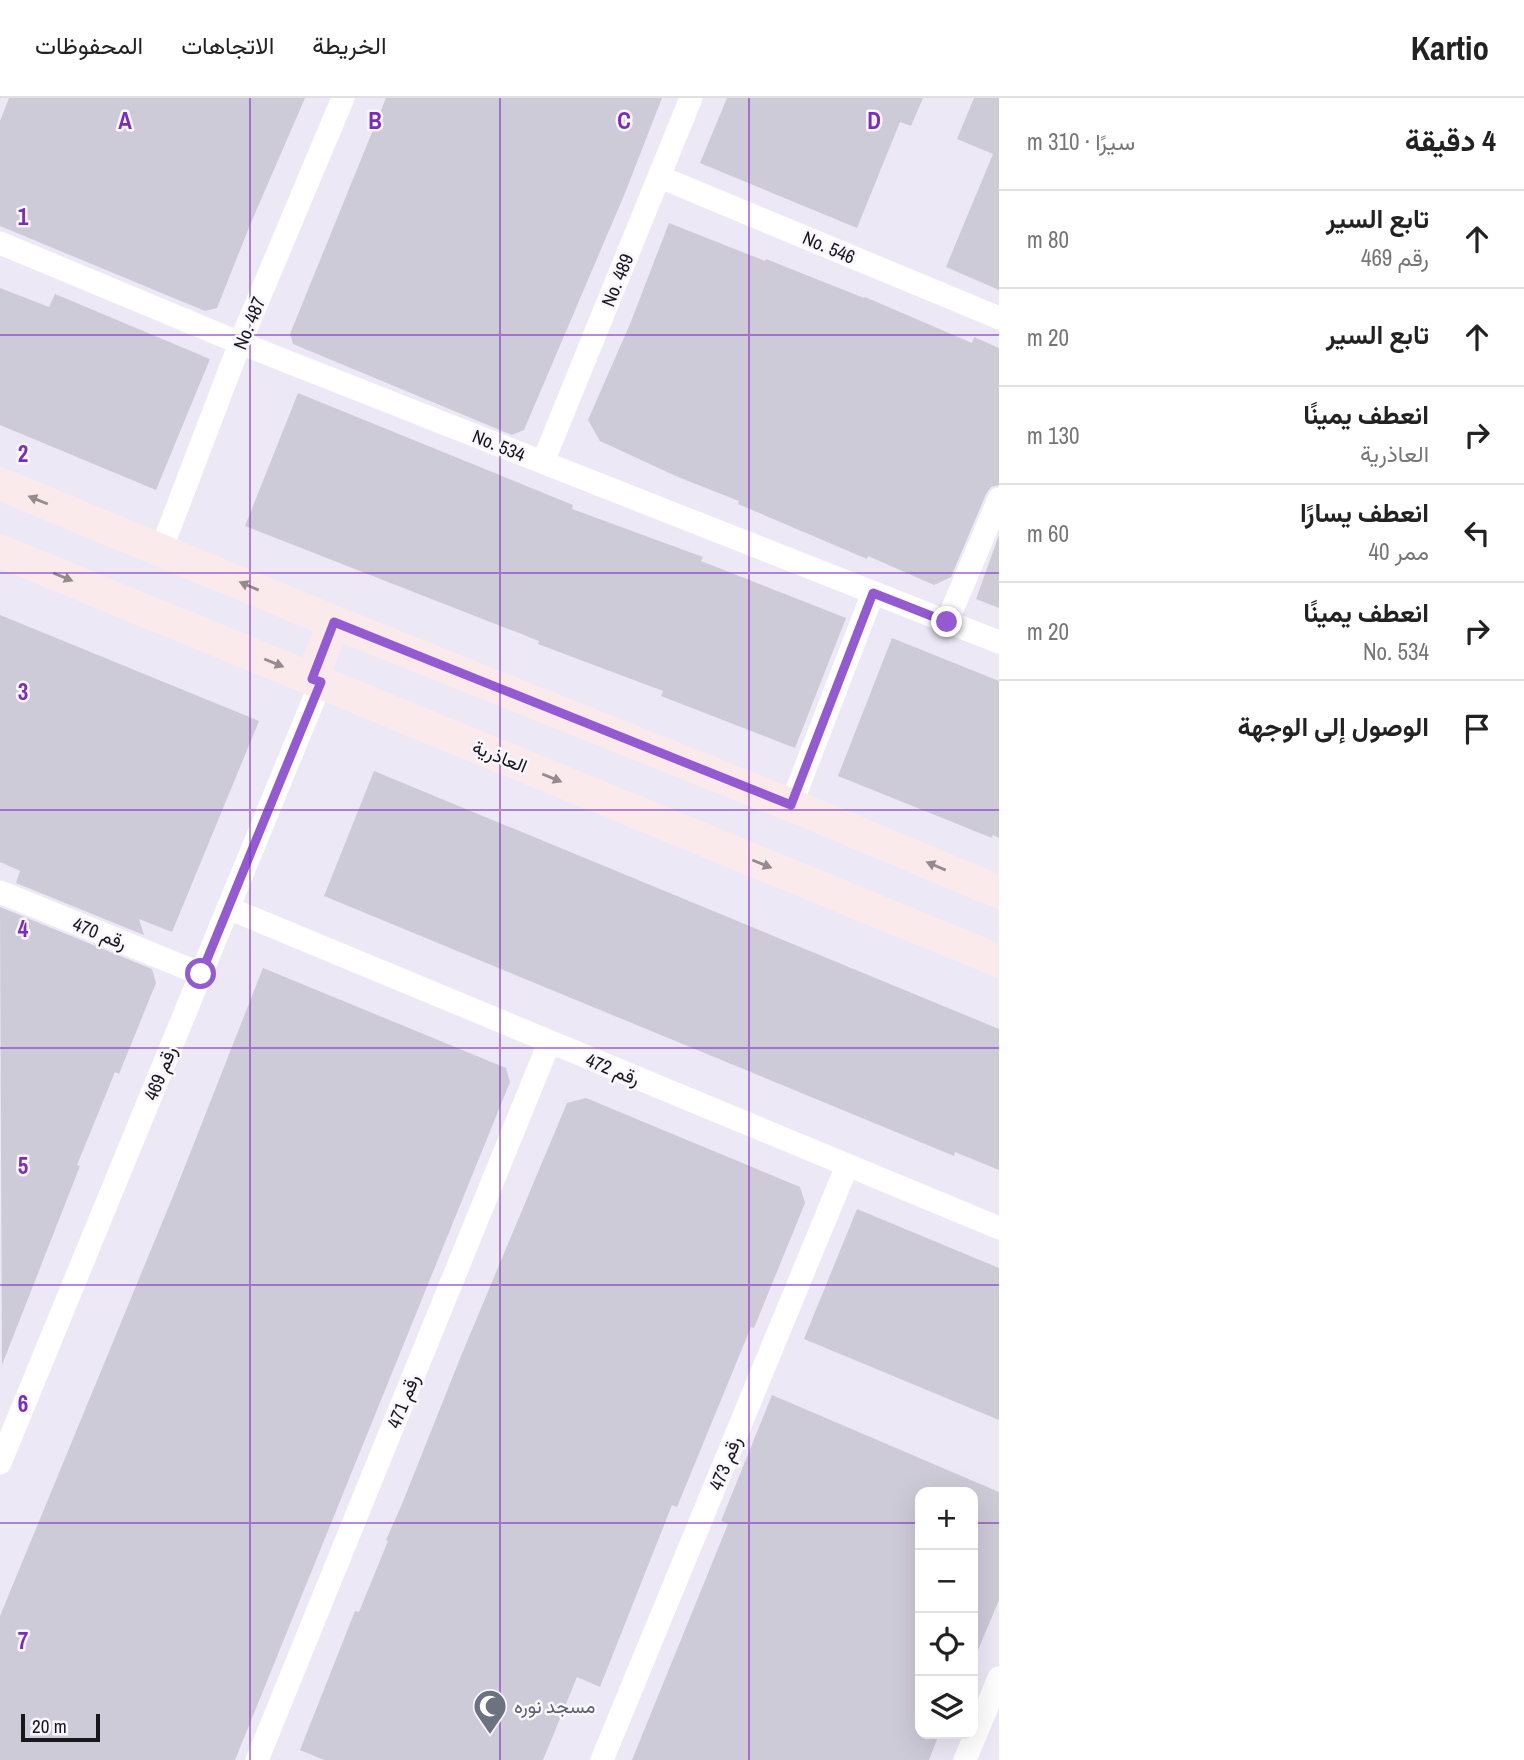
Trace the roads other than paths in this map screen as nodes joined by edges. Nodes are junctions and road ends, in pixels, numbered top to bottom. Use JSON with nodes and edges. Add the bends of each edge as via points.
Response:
{"nodes":[{"id":1,"x":343,"y":98,"type":"edge"},
{"id":2,"x":691,"y":98,"type":"edge"},
{"id":3,"x":660,"y":177,"type":"junction"},
{"id":4,"x":0,"y":243,"type":"edge"},
{"id":5,"x":999,"y":318,"type":"edge"},
{"id":6,"x":240,"y":343,"type":"junction"},
{"id":7,"x":543,"y":462,"type":"junction"},
{"id":8,"x":0,"y":484,"type":"edge"},
{"id":9,"x":999,"y":499,"type":"edge"},
{"id":10,"x":161,"y":550,"type":"junction"},
{"id":11,"x":0,"y":551,"type":"edge"},
{"id":12,"x":873,"y":593,"type":"junction"},
{"id":13,"x":334,"y":622,"type":"junction"},
{"id":14,"x":947,"y":622,"type":"junction"},
{"id":15,"x":999,"y":642,"type":"edge"},
{"id":16,"x":316,"y":681,"type":"junction"},
{"id":17,"x":791,"y":805,"type":"junction"},
{"id":18,"x":0,"y":892,"type":"edge"},
{"id":19,"x":999,"y":892,"type":"edge"},
{"id":20,"x":228,"y":908,"type":"junction"},
{"id":21,"x":999,"y":961,"type":"edge"},
{"id":22,"x":201,"y":974,"type":"junction"},
{"id":23,"x":549,"y":1043,"type":"junction"},
{"id":24,"x":847,"y":1166,"type":"junction"},
{"id":25,"x":999,"y":1228,"type":"edge"},
{"id":26,"x":0,"y":1463,"type":"edge"},
{"id":27,"x":999,"y":1678,"type":"edge"},
{"id":28,"x":257,"y":1760,"type":"edge"},
{"id":29,"x":602,"y":1760,"type":"edge"},
{"id":30,"x":965,"y":1760,"type":"edge"}],
"edges":[{"from":1,"to":6,"type":"street","name":"No. 487"},
{"from":2,"to":3,"type":"street","name":"No. 489"},
{"from":3,"to":5,"type":"street","name":"No. 546"},
{"from":3,"to":7,"type":"street","name":"No. 489"},
{"from":4,"to":6,"type":"street","name":"No. 534"},
{"from":6,"to":7,"type":"street","name":"No. 534"},
{"from":6,"to":10,"type":"street","name":"No. 487"},
{"from":7,"to":12,"type":"street","name":"No. 534"},
{"from":10,"to":8,"type":"street","one_way":true},
{"from":9,"to":14,"type":"street"},
{"from":13,"to":10,"type":"street","one_way":true},
{"from":11,"to":16,"type":"street","name":"العاذرية","one_way":true},
{"from":12,"to":14,"type":"street","name":"No. 534"},
{"from":12,"to":17,"type":"street"},
{"from":13,"to":16,"type":"street"},
{"from":13,"to":17,"type":"street"},
{"from":14,"to":15,"type":"street","name":"No. 534"},
{"from":16,"to":20,"type":"street","name":"رقم 469"},
{"from":16,"to":21,"type":"street","name":"العاذرية","one_way":true},
{"from":19,"to":17,"type":"street","one_way":true},
{"from":18,"to":22,"type":"street","name":"رقم 470"},
{"from":20,"to":22,"type":"street","name":"رقم 469"},
{"from":20,"to":23,"type":"street","name":"رقم 472"},
{"from":22,"to":26,"type":"street","name":"رقم 469"},
{"from":23,"to":24,"type":"street","name":"رقم 472"},
{"from":23,"to":28,"type":"street","name":"رقم 471"},
{"from":24,"to":25,"type":"street","name":"رقم 472"},
{"from":24,"to":29,"type":"street","name":"رقم 473"},
{"from":27,"to":30,"type":"street"}]}
